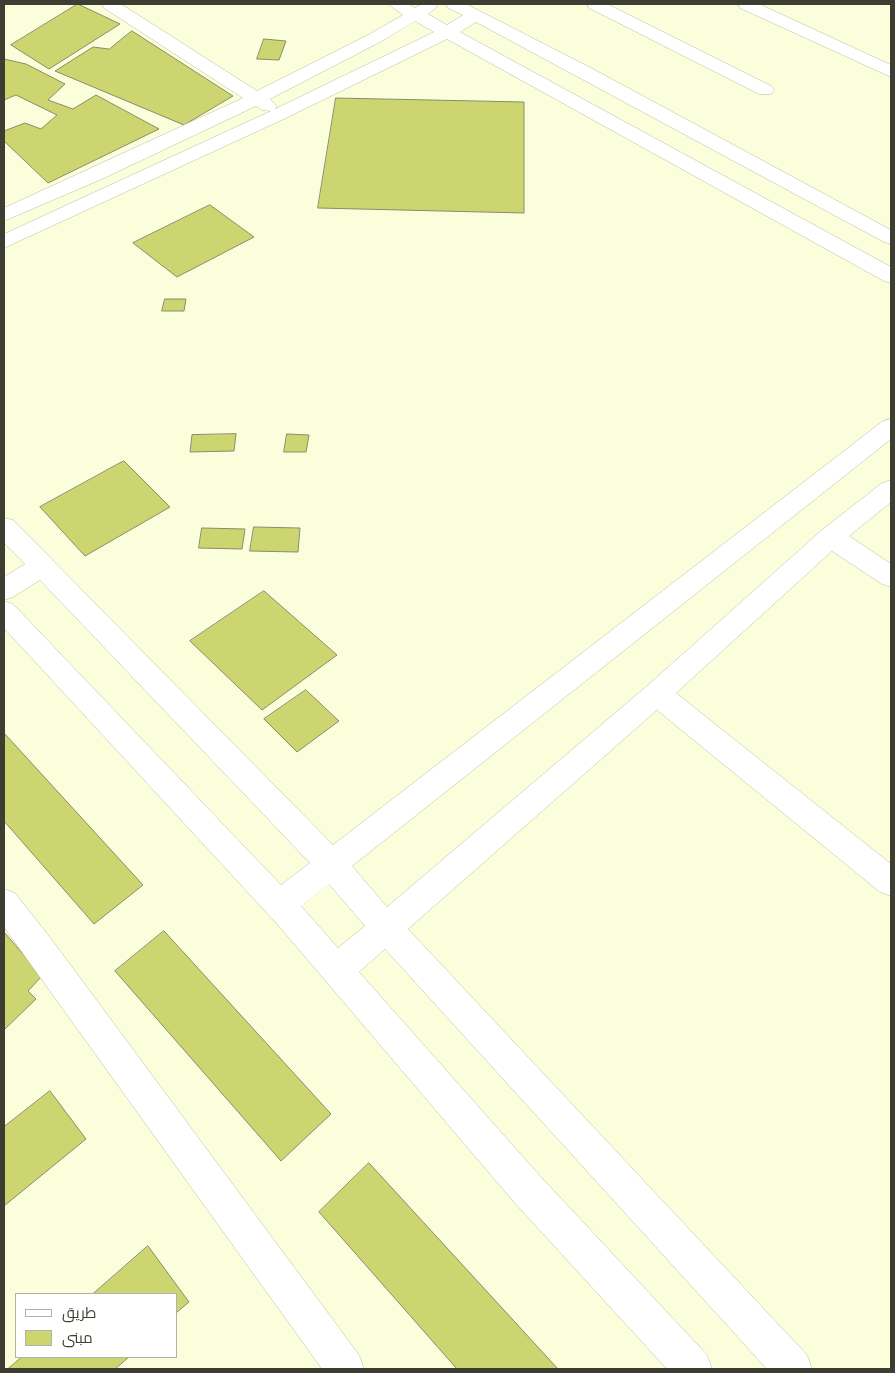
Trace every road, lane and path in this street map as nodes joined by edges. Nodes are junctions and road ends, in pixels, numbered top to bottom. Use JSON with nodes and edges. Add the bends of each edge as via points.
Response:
{"nodes":[{"id":1,"x":110,"y":4,"type":"edge"},
{"id":2,"x":396,"y":4,"type":"edge"},
{"id":3,"x":434,"y":4,"type":"edge"},
{"id":4,"x":454,"y":4,"type":"edge"},
{"id":5,"x":595,"y":4,"type":"edge"},
{"id":6,"x":746,"y":4,"type":"edge"},
{"id":7,"x":415,"y":14,"type":"junction"},
{"id":8,"x":476,"y":15,"type":"junction"},
{"id":9,"x":448,"y":32,"type":"junction"},
{"id":10,"x":891,"y":72,"type":"edge"},
{"id":11,"x":765,"y":90,"type":"dead end"},
{"id":12,"x":256,"y":98,"type":"junction"},
{"id":13,"x":279,"y":114,"type":"junction"},
{"id":14,"x":4,"y":215,"type":"edge"},
{"id":15,"x":891,"y":238,"type":"edge"},
{"id":16,"x":4,"y":242,"type":"edge"},
{"id":17,"x":891,"y":276,"type":"edge"},
{"id":18,"x":891,"y":427,"type":"edge"},
{"id":19,"x":891,"y":489,"type":"edge"},
{"id":20,"x":4,"y":527,"type":"edge"},
{"id":21,"x":831,"y":537,"type":"junction"},
{"id":22,"x":42,"y":566,"type":"junction"},
{"id":23,"x":891,"y":577,"type":"edge"},
{"id":24,"x":4,"y":590,"type":"edge"},
{"id":25,"x":4,"y":611,"type":"edge"},
{"id":26,"x":657,"y":694,"type":"junction"},
{"id":27,"x":331,"y":864,"type":"junction"},
{"id":28,"x":891,"y":882,"type":"edge"},
{"id":29,"x":4,"y":903,"type":"edge"},
{"id":30,"x":279,"y":905,"type":"junction"},
{"id":31,"x":386,"y":928,"type":"junction"},
{"id":32,"x":336,"y":970,"type":"junction"},
{"id":33,"x":345,"y":1369,"type":"edge"},
{"id":34,"x":693,"y":1369,"type":"edge"},
{"id":35,"x":792,"y":1369,"type":"edge"}],
"edges":[{"from":1,"to":12,"type":"street"},
{"from":2,"to":7,"type":"street"},
{"from":3,"to":7,"type":"street"},
{"from":4,"to":8,"type":"street"},
{"from":5,"to":11,"type":"street"},
{"from":6,"to":10,"type":"street"},
{"from":7,"to":9,"type":"street"},
{"from":7,"to":12,"type":"street","via":[[368,42]]},
{"from":8,"to":9,"type":"street"},
{"from":8,"to":15,"type":"street"},
{"from":9,"to":13,"type":"street"},
{"from":9,"to":17,"type":"street"},
{"from":12,"to":13,"type":"street"},
{"from":12,"to":14,"type":"street"},
{"from":13,"to":16,"type":"street"},
{"from":18,"to":27,"type":"street"},
{"from":19,"to":21,"type":"street"},
{"from":20,"to":22,"type":"street"},
{"from":21,"to":23,"type":"street"},
{"from":21,"to":26,"type":"street"},
{"from":22,"to":24,"type":"street"},
{"from":22,"to":27,"type":"street"},
{"from":25,"to":30,"type":"street"},
{"from":26,"to":28,"type":"street"},
{"from":26,"to":31,"type":"street"},
{"from":27,"to":30,"type":"street"},
{"from":27,"to":31,"type":"street"},
{"from":29,"to":33,"type":"street"},
{"from":30,"to":32,"type":"street"},
{"from":31,"to":32,"type":"street"},
{"from":31,"to":35,"type":"street"},
{"from":32,"to":34,"type":"street","via":[[526,1189]]}]}
